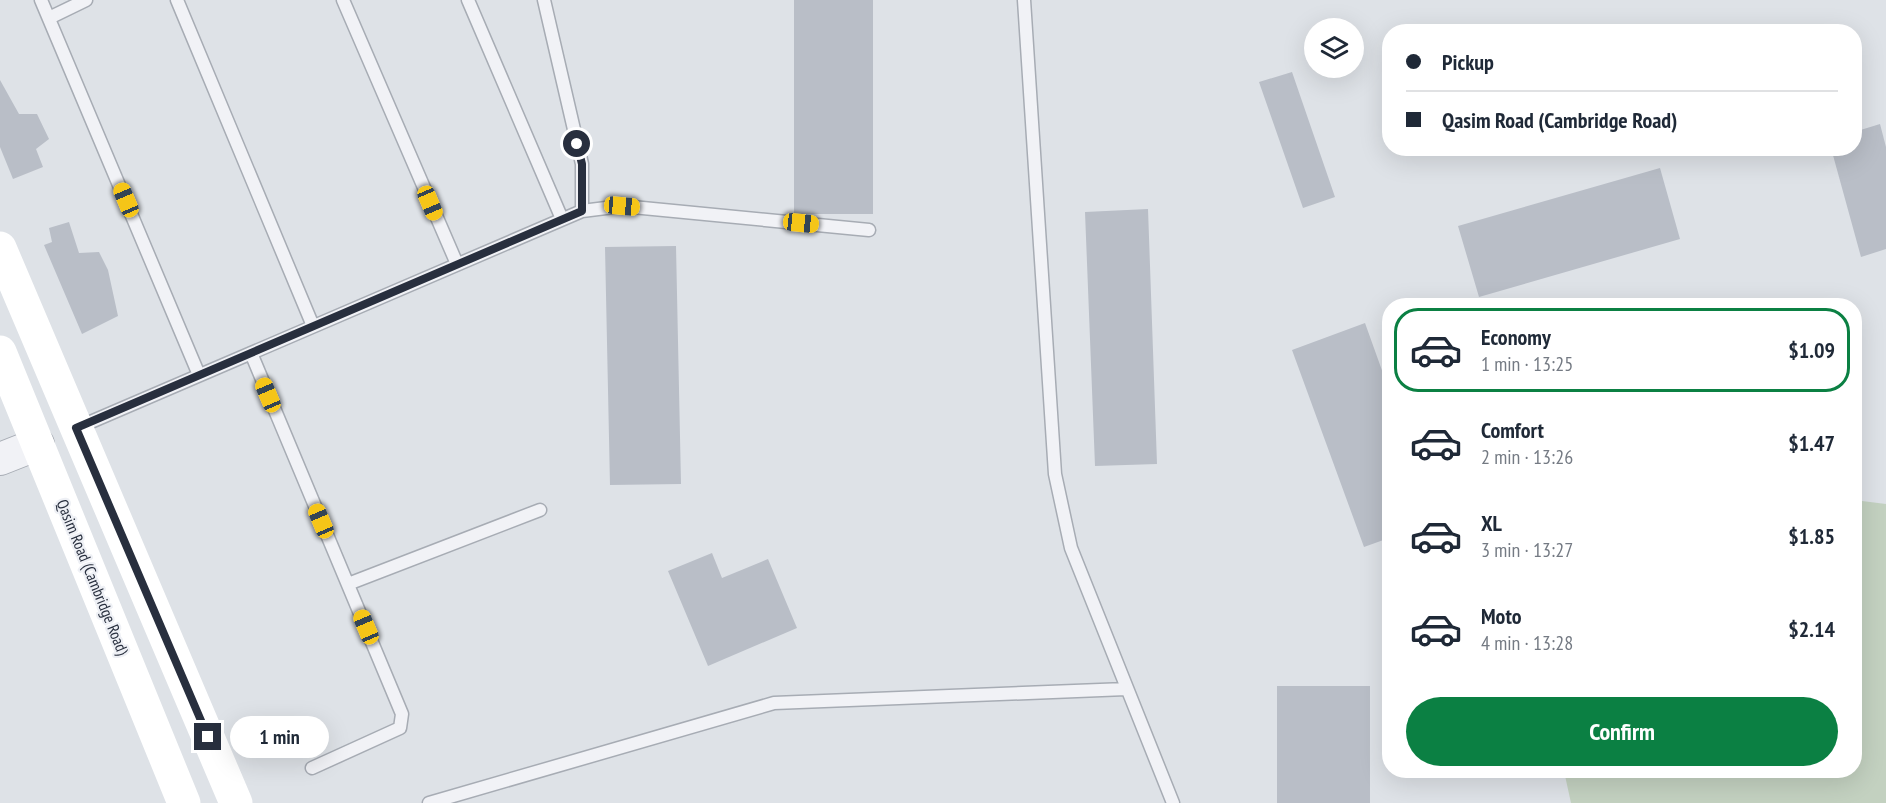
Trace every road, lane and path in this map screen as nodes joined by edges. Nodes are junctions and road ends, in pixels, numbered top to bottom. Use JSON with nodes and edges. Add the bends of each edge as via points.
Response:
{"nodes":[{"id":1,"x":41,"y":0,"type":"edge"},
{"id":2,"x":87,"y":0,"type":"edge"},
{"id":3,"x":177,"y":0,"type":"edge"},
{"id":4,"x":342,"y":0,"type":"edge"},
{"id":5,"x":468,"y":0,"type":"edge"},
{"id":6,"x":544,"y":0,"type":"edge"},
{"id":7,"x":1024,"y":0,"type":"edge"},
{"id":8,"x":49,"y":18,"type":"junction"},
{"id":9,"x":582,"y":211,"type":"junction"},
{"id":10,"x":562,"y":219,"type":"junction"},
{"id":11,"x":869,"y":230,"type":"dead end"},
{"id":12,"x":0,"y":248,"type":"edge"},
{"id":13,"x":457,"y":264,"type":"junction"},
{"id":14,"x":313,"y":326,"type":"junction"},
{"id":15,"x":0,"y":352,"type":"edge"},
{"id":16,"x":251,"y":353,"type":"junction"},
{"id":17,"x":199,"y":375,"type":"junction"},
{"id":18,"x":76,"y":428,"type":"junction"},
{"id":19,"x":38,"y":444,"type":"junction"},
{"id":20,"x":0,"y":459,"type":"edge"},
{"id":21,"x":540,"y":510,"type":"dead end"},
{"id":22,"x":348,"y":584,"type":"junction"},
{"id":23,"x":1126,"y":689,"type":"junction"},
{"id":24,"x":312,"y":768,"type":"dead end"},
{"id":25,"x":184,"y":803,"type":"edge"},
{"id":26,"x":236,"y":803,"type":"edge"},
{"id":27,"x":429,"y":803,"type":"edge"},
{"id":28,"x":1173,"y":803,"type":"edge"}],
"edges":[{"from":1,"to":8,"type":"lane"},
{"from":2,"to":8,"type":"lane"},
{"from":3,"to":14,"type":"lane"},
{"from":4,"to":13,"type":"lane"},
{"from":5,"to":10,"type":"lane"},
{"from":6,"to":9,"type":"lane","via":[[582,164]]},
{"from":7,"to":23,"type":"lane","via":[[1055,474],[1071,548]]},
{"from":8,"to":17,"type":"lane"},
{"from":9,"to":10,"type":"lane"},
{"from":9,"to":11,"type":"lane","via":[[622,206]]},
{"from":10,"to":13,"type":"lane"},
{"from":12,"to":18,"type":"main road"},
{"from":13,"to":14,"type":"lane"},
{"from":14,"to":16,"type":"lane"},
{"from":15,"to":19,"type":"main road","name":"Qasim Road (Cambridge Road)"},
{"from":16,"to":17,"type":"lane"},
{"from":16,"to":22,"type":"lane"},
{"from":17,"to":18,"type":"lane"},
{"from":18,"to":26,"type":"main road"},
{"from":19,"to":20,"type":"street"},
{"from":19,"to":25,"type":"main road","name":"Qasim Road (Cambridge Road)"},
{"from":21,"to":22,"type":"lane"},
{"from":22,"to":24,"type":"lane","via":[[402,714],[400,728]]},
{"from":23,"to":27,"type":"lane","via":[[774,703]]},
{"from":23,"to":28,"type":"lane"}]}
